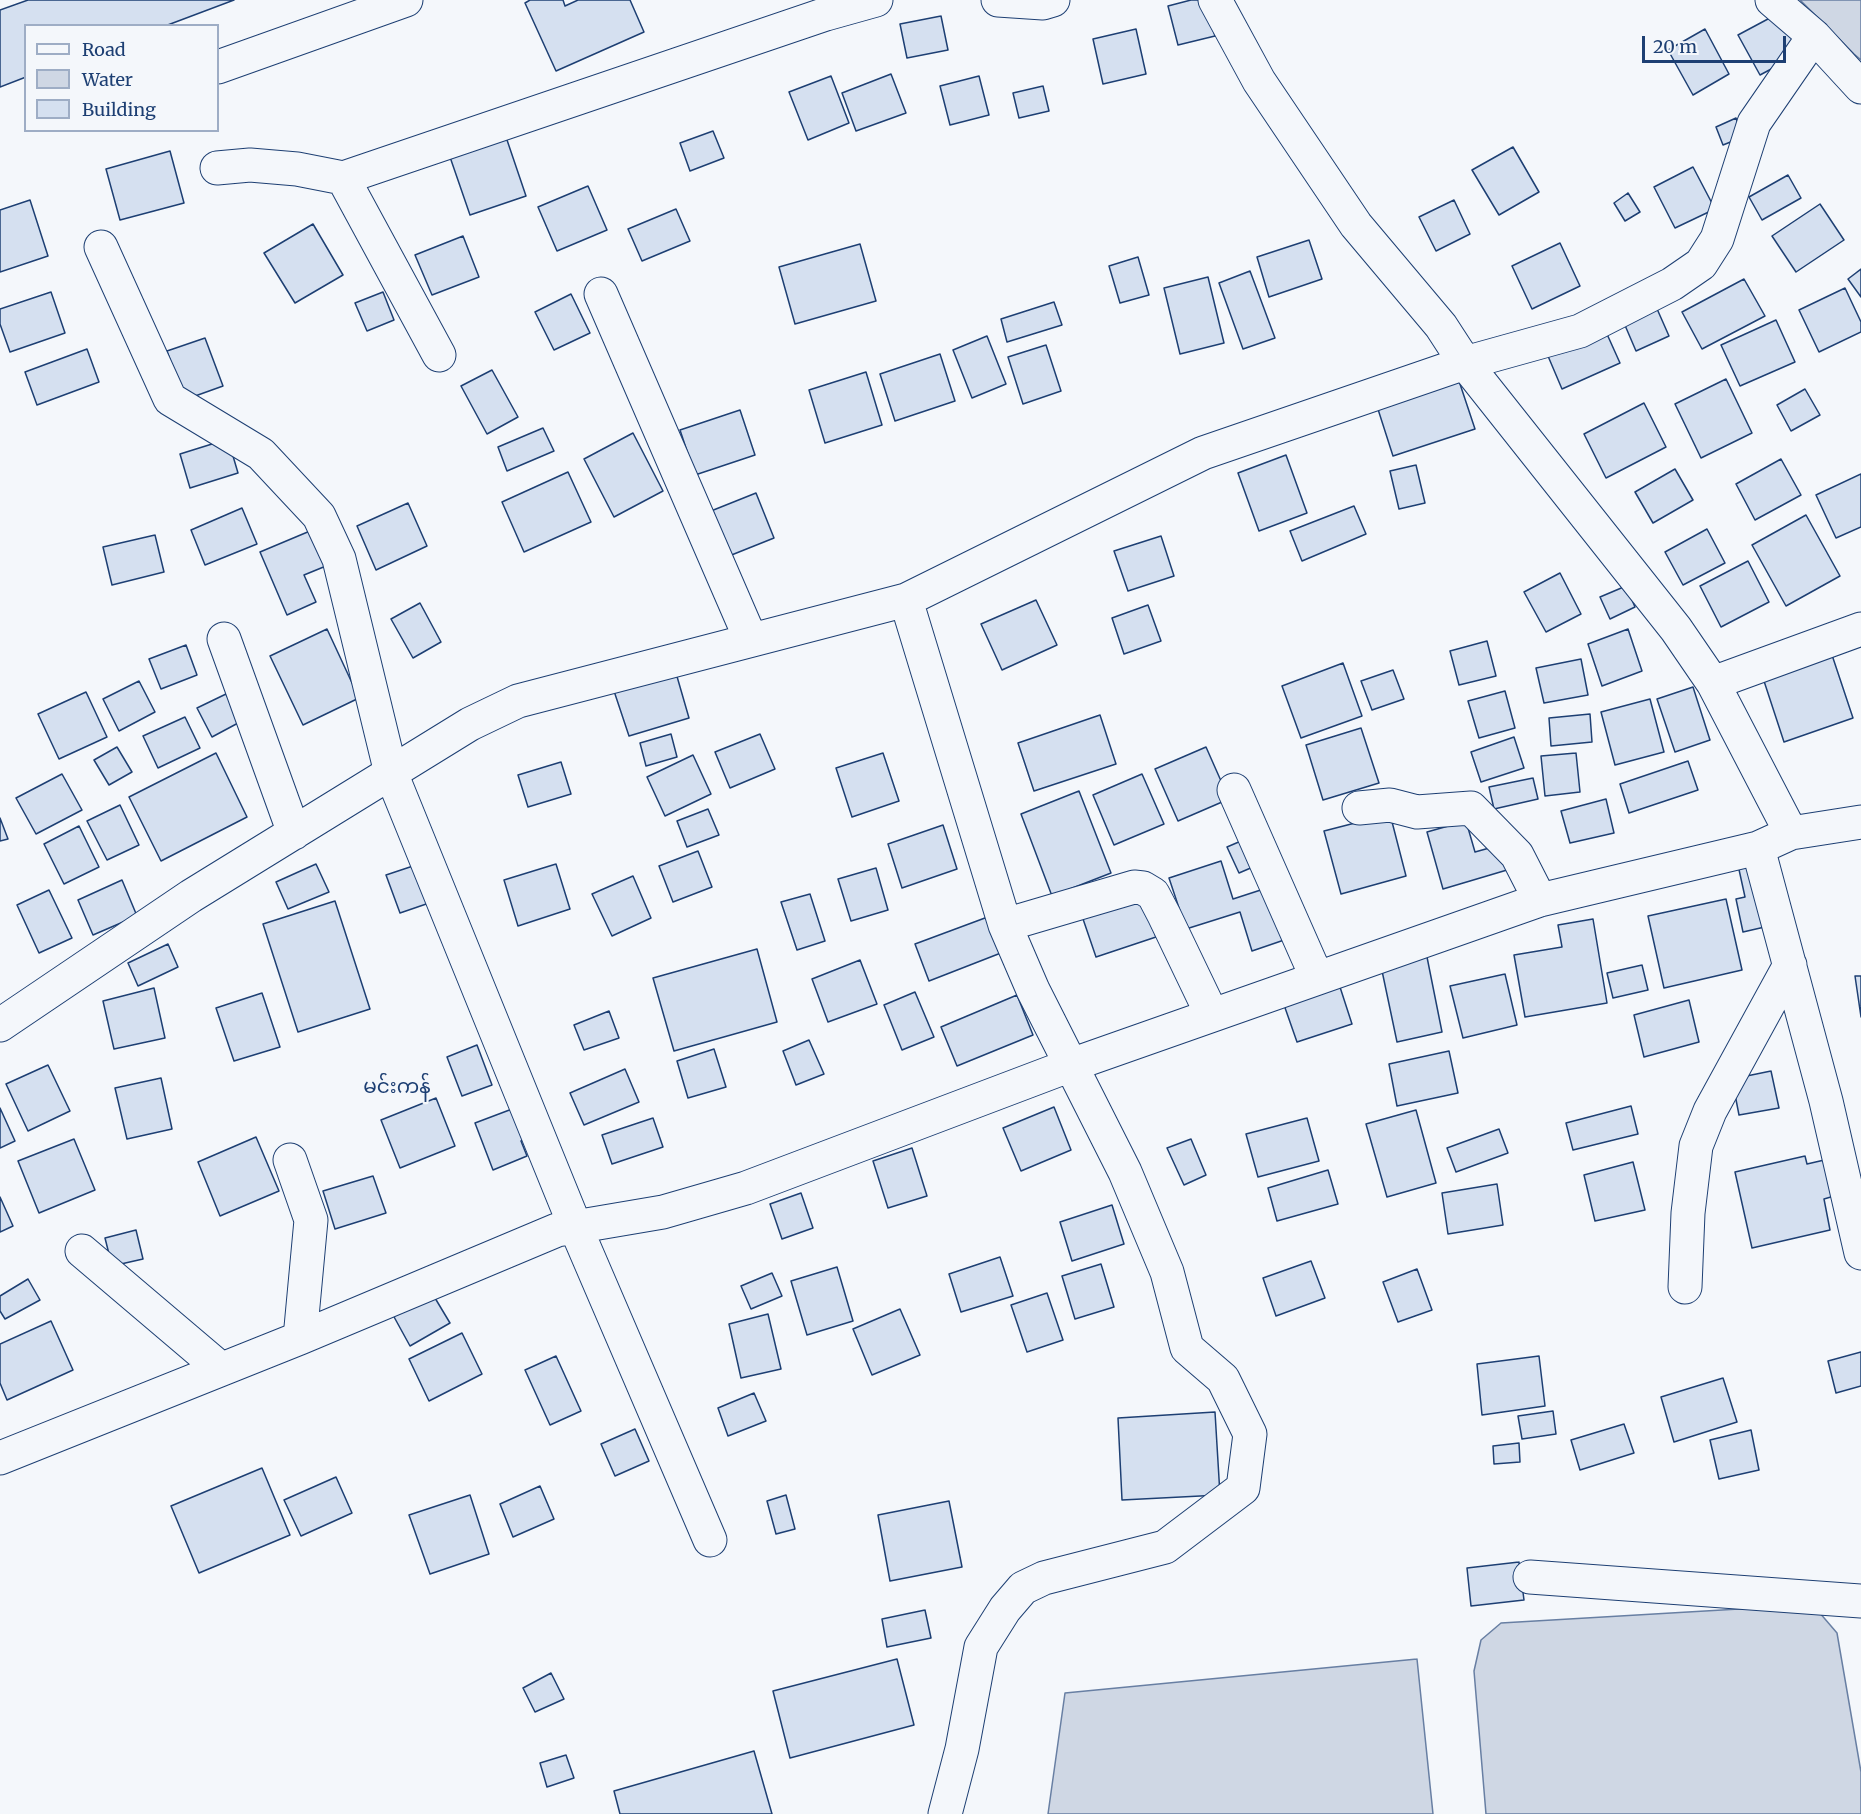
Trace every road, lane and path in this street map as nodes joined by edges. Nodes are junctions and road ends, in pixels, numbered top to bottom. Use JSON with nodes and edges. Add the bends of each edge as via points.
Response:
{"nodes":[{"id":1,"x":406,"y":0,"type":"edge"},
{"id":2,"x":876,"y":0,"type":"edge"},
{"id":3,"x":998,"y":0,"type":"edge"},
{"id":4,"x":1053,"y":0,"type":"edge"},
{"id":5,"x":1215,"y":0,"type":"edge"},
{"id":6,"x":1772,"y":0,"type":"edge"},
{"id":7,"x":1814,"y":36,"type":"junction"},
{"id":8,"x":219,"y":67,"type":"edge"},
{"id":9,"x":1861,"y":87,"type":"edge"},
{"id":10,"x":218,"y":168,"type":"dead end"},
{"id":11,"x":343,"y":178,"type":"junction"},
{"id":12,"x":101,"y":246,"type":"dead end"},
{"id":13,"x":601,"y":294,"type":"dead end"},
{"id":14,"x":439,"y":355,"type":"dead end"},
{"id":15,"x":1465,"y":363,"type":"junction"},
{"id":16,"x":906,"y":600,"type":"junction"},
{"id":17,"x":1861,"y":629,"type":"edge"},
{"id":18,"x":224,"y":639,"type":"dead end"},
{"id":19,"x":751,"y":640,"type":"junction"},
{"id":20,"x":1713,"y":683,"type":"junction"},
{"id":21,"x":391,"y":773,"type":"junction"},
{"id":22,"x":1234,"y":790,"type":"dead end"},
{"id":23,"x":1359,"y":808,"type":"dead end"},
{"id":24,"x":1861,"y":822,"type":"edge"},
{"id":25,"x":294,"y":833,"type":"junction"},
{"id":26,"x":1791,"y":833,"type":"junction"},
{"id":27,"x":1758,"y":848,"type":"junction"},
{"id":28,"x":1540,"y":900,"type":"junction"},
{"id":29,"x":1005,"y":925,"type":"junction"},
{"id":30,"x":1790,"y":965,"type":"junction"},
{"id":31,"x":1317,"y":978,"type":"junction"},
{"id":32,"x":1212,"y":1015,"type":"junction"},
{"id":33,"x":0,"y":1025,"type":"edge"},
{"id":34,"x":1071,"y":1065,"type":"junction"},
{"id":35,"x":290,"y":1160,"type":"dead end"},
{"id":36,"x":576,"y":1226,"type":"junction"},
{"id":37,"x":82,"y":1251,"type":"dead end"},
{"id":38,"x":1861,"y":1253,"type":"edge"},
{"id":39,"x":1685,"y":1287,"type":"dead end"},
{"id":40,"x":300,"y":1338,"type":"junction"},
{"id":41,"x":221,"y":1369,"type":"junction"},
{"id":42,"x":0,"y":1458,"type":"edge"},
{"id":43,"x":710,"y":1540,"type":"dead end"},
{"id":44,"x":1530,"y":1577,"type":"dead end"},
{"id":45,"x":1861,"y":1601,"type":"edge"},
{"id":46,"x":945,"y":1814,"type":"edge"}],
"edges":[{"from":1,"to":8,"type":"street"},
{"from":2,"to":11,"type":"street"},
{"from":3,"to":4,"type":"street"},
{"from":5,"to":15,"type":"street","via":[[1259,81],[1356,225],[1441,326]]},
{"from":6,"to":7,"type":"street"},
{"from":7,"to":9,"type":"street"},
{"from":7,"to":15,"type":"street","via":[[1754,123],[1717,239],[1701,264],[1672,284],[1580,331]]},
{"from":10,"to":11,"type":"street","via":[[250,165]]},
{"from":11,"to":14,"type":"street"},
{"from":12,"to":21,"type":"street","via":[[170,399],[261,454],[319,516],[339,559]]},
{"from":13,"to":19,"type":"street"},
{"from":15,"to":16,"type":"street","via":[[1203,453]]},
{"from":15,"to":20,"type":"street","via":[[1676,629]]},
{"from":16,"to":19,"type":"street"},
{"from":16,"to":29,"type":"street"},
{"from":17,"to":20,"type":"street"},
{"from":18,"to":25,"type":"street"},
{"from":19,"to":21,"type":"street","via":[[518,701],[470,724]]},
{"from":20,"to":26,"type":"street"},
{"from":21,"to":25,"type":"street"},
{"from":21,"to":36,"type":"street"},
{"from":22,"to":31,"type":"street"},
{"from":23,"to":28,"type":"street","via":[[1390,805],[1417,813],[1471,808],[1517,855]]},
{"from":24,"to":26,"type":"street"},
{"from":25,"to":33,"type":"street","via":[[191,896]]},
{"from":26,"to":27,"type":"street"},
{"from":27,"to":28,"type":"street"},
{"from":27,"to":30,"type":"street"},
{"from":28,"to":31,"type":"street"},
{"from":29,"to":32,"type":"street","via":[[1134,887],[1143,888],[1153,894]]},
{"from":29,"to":34,"type":"street"},
{"from":30,"to":38,"type":"street"},
{"from":30,"to":39,"type":"street","via":[[1710,1111],[1696,1146]]},
{"from":31,"to":32,"type":"street"},
{"from":32,"to":34,"type":"street"},
{"from":34,"to":36,"type":"street","via":[[746,1188],[663,1212]]},
{"from":34,"to":46,"type":"street","via":[[1125,1172],[1167,1272],[1187,1348],[1223,1379],[1250,1434],[1243,1488],[1165,1547],[1044,1578],[1023,1588],[981,1647]]},
{"from":35,"to":40,"type":"street","via":[[311,1220]]},
{"from":36,"to":40,"type":"street","via":[[557,1230]]},
{"from":36,"to":43,"type":"street"},
{"from":37,"to":41,"type":"street"},
{"from":40,"to":41,"type":"street"},
{"from":41,"to":42,"type":"street"},
{"from":44,"to":45,"type":"street"}]}
